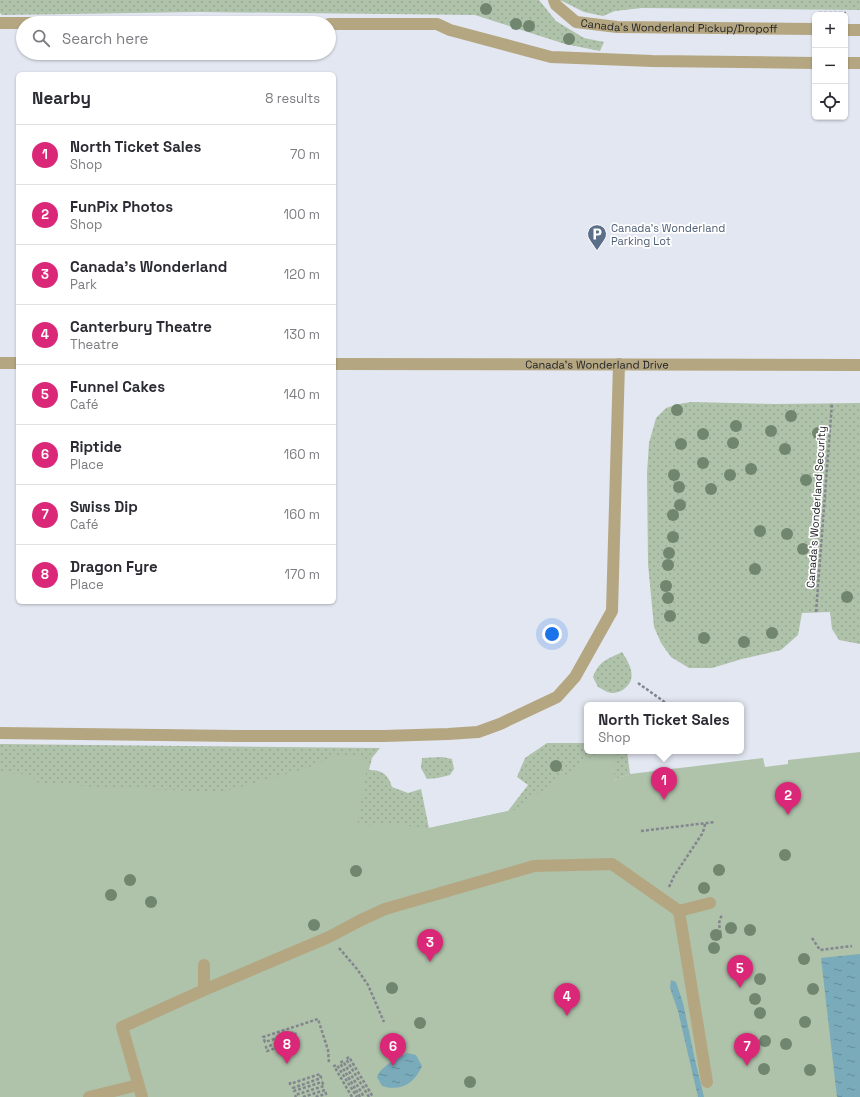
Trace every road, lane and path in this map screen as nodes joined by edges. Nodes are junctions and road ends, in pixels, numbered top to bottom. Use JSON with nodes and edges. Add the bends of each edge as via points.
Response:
{"nodes":[{"id":1,"x":554,"y":0,"type":"edge"},
{"id":2,"x":0,"y":23,"type":"edge"},
{"id":3,"x":16,"y":23,"type":"edge"},
{"id":4,"x":336,"y":24,"type":"edge"},
{"id":5,"x":812,"y":29,"type":"edge"},
{"id":6,"x":848,"y":30,"type":"edge"},
{"id":7,"x":860,"y":30,"type":"edge"},
{"id":8,"x":812,"y":63,"type":"edge"},
{"id":9,"x":848,"y":63,"type":"edge"},
{"id":10,"x":860,"y":63,"type":"edge"},
{"id":11,"x":0,"y":363,"type":"edge"},
{"id":12,"x":16,"y":363,"type":"edge"},
{"id":13,"x":336,"y":364,"type":"edge"},
{"id":14,"x":619,"y":364,"type":"junction"},
{"id":15,"x":860,"y":365,"type":"edge"},
{"id":16,"x":832,"y":403,"type":"dead end"},
{"id":17,"x":816,"y":612,"type":"dead end"},
{"id":18,"x":638,"y":683,"type":"dead end"},
{"id":19,"x":665,"y":702,"type":"edge"},
{"id":20,"x":0,"y":733,"type":"edge"},
{"id":21,"x":715,"y":822,"type":"dead end"},
{"id":22,"x":705,"y":824,"type":"junction"},
{"id":23,"x":641,"y":831,"type":"dead end"},
{"id":24,"x":664,"y":900,"type":"junction"},
{"id":25,"x":710,"y":903,"type":"dead end"},
{"id":26,"x":722,"y":910,"type":"dead end"},
{"id":27,"x":679,"y":911,"type":"junction"},
{"id":28,"x":329,"y":937,"type":"junction"},
{"id":29,"x":721,"y":938,"type":"dead end"},
{"id":30,"x":812,"y":938,"type":"dead end"},
{"id":31,"x":852,"y":946,"type":"dead end"},
{"id":32,"x":204,"y":966,"type":"dead end"},
{"id":33,"x":204,"y":990,"type":"junction"},
{"id":34,"x":384,"y":1022,"type":"dead end"},
{"id":35,"x":298,"y":1041,"type":"dead end"},
{"id":36,"x":329,"y":1063,"type":"dead end"},
{"id":37,"x":290,"y":1082,"type":"dead end"},
{"id":38,"x":707,"y":1082,"type":"dead end"},
{"id":39,"x":138,"y":1085,"type":"junction"},
{"id":40,"x":89,"y":1097,"type":"edge"},
{"id":41,"x":142,"y":1097,"type":"edge"},
{"id":42,"x":296,"y":1097,"type":"edge"},
{"id":43,"x":303,"y":1097,"type":"edge"},
{"id":44,"x":315,"y":1097,"type":"edge"},
{"id":45,"x":352,"y":1097,"type":"edge"},
{"id":46,"x":357,"y":1097,"type":"edge"},
{"id":47,"x":360,"y":1097,"type":"edge"},
{"id":48,"x":364,"y":1097,"type":"edge"},
{"id":49,"x":369,"y":1097,"type":"edge"},
{"id":50,"x":373,"y":1097,"type":"edge"}],
"edges":[{"from":1,"to":5,"type":"lane","name":"Canada's Wonderland Pickup/Dropoff","via":[[556,6],[576,22],[617,26]]},
{"from":2,"to":3,"type":"lane"},
{"from":4,"to":8,"type":"lane","via":[[437,24],[450,30],[551,57]]},
{"from":6,"to":7,"type":"lane"},
{"from":9,"to":10,"type":"lane"},
{"from":11,"to":12,"type":"lane"},
{"from":13,"to":14,"type":"lane","name":"Canada's Wonderland Drive"},
{"from":14,"to":15,"type":"lane","name":"Canada's Wonderland Drive"},
{"from":14,"to":20,"type":"lane","via":[[612,611],[575,677],[557,697],[478,732],[448,734],[231,736]]},
{"from":16,"to":17,"type":"path","name":"Canada's Wonderland Security"},
{"from":18,"to":19,"type":"path"},
{"from":21,"to":22,"type":"path"},
{"from":22,"to":23,"type":"path"},
{"from":22,"to":24,"type":"path","via":[[702,834],[674,876]]},
{"from":24,"to":27,"type":"lane"},
{"from":24,"to":28,"type":"lane","bridge":true,"via":[[612,864],[534,866],[385,910]]},
{"from":25,"to":27,"type":"lane"},
{"from":26,"to":29,"type":"path","via":[[719,923]]},
{"from":27,"to":38,"type":"lane"},
{"from":28,"to":33,"type":"lane"},
{"from":28,"to":34,"type":"path","via":[[368,985]]},
{"from":30,"to":31,"type":"path","via":[[820,950]]},
{"from":32,"to":33,"type":"lane"},
{"from":33,"to":39,"type":"lane","via":[[122,1027]]},
{"from":35,"to":36,"type":"path","via":[[267,1051],[266,1047],[296,1037],[295,1032],[265,1042],[264,1037],[318,1020],[328,1050]]},
{"from":37,"to":42,"type":"path","via":[[320,1074],[321,1078],[293,1088],[294,1091],[322,1082],[324,1086],[295,1095]]},
{"from":39,"to":40,"type":"lane"},
{"from":39,"to":41,"type":"lane"},
{"from":43,"to":44,"type":"path","via":[[325,1090],[326,1094]]},
{"from":45,"to":46,"type":"path","via":[[334,1066],[337,1065]]},
{"from":47,"to":48,"type":"path","via":[[340,1063],[343,1061]]},
{"from":49,"to":50,"type":"path","via":[[346,1059],[349,1057]]}]}
